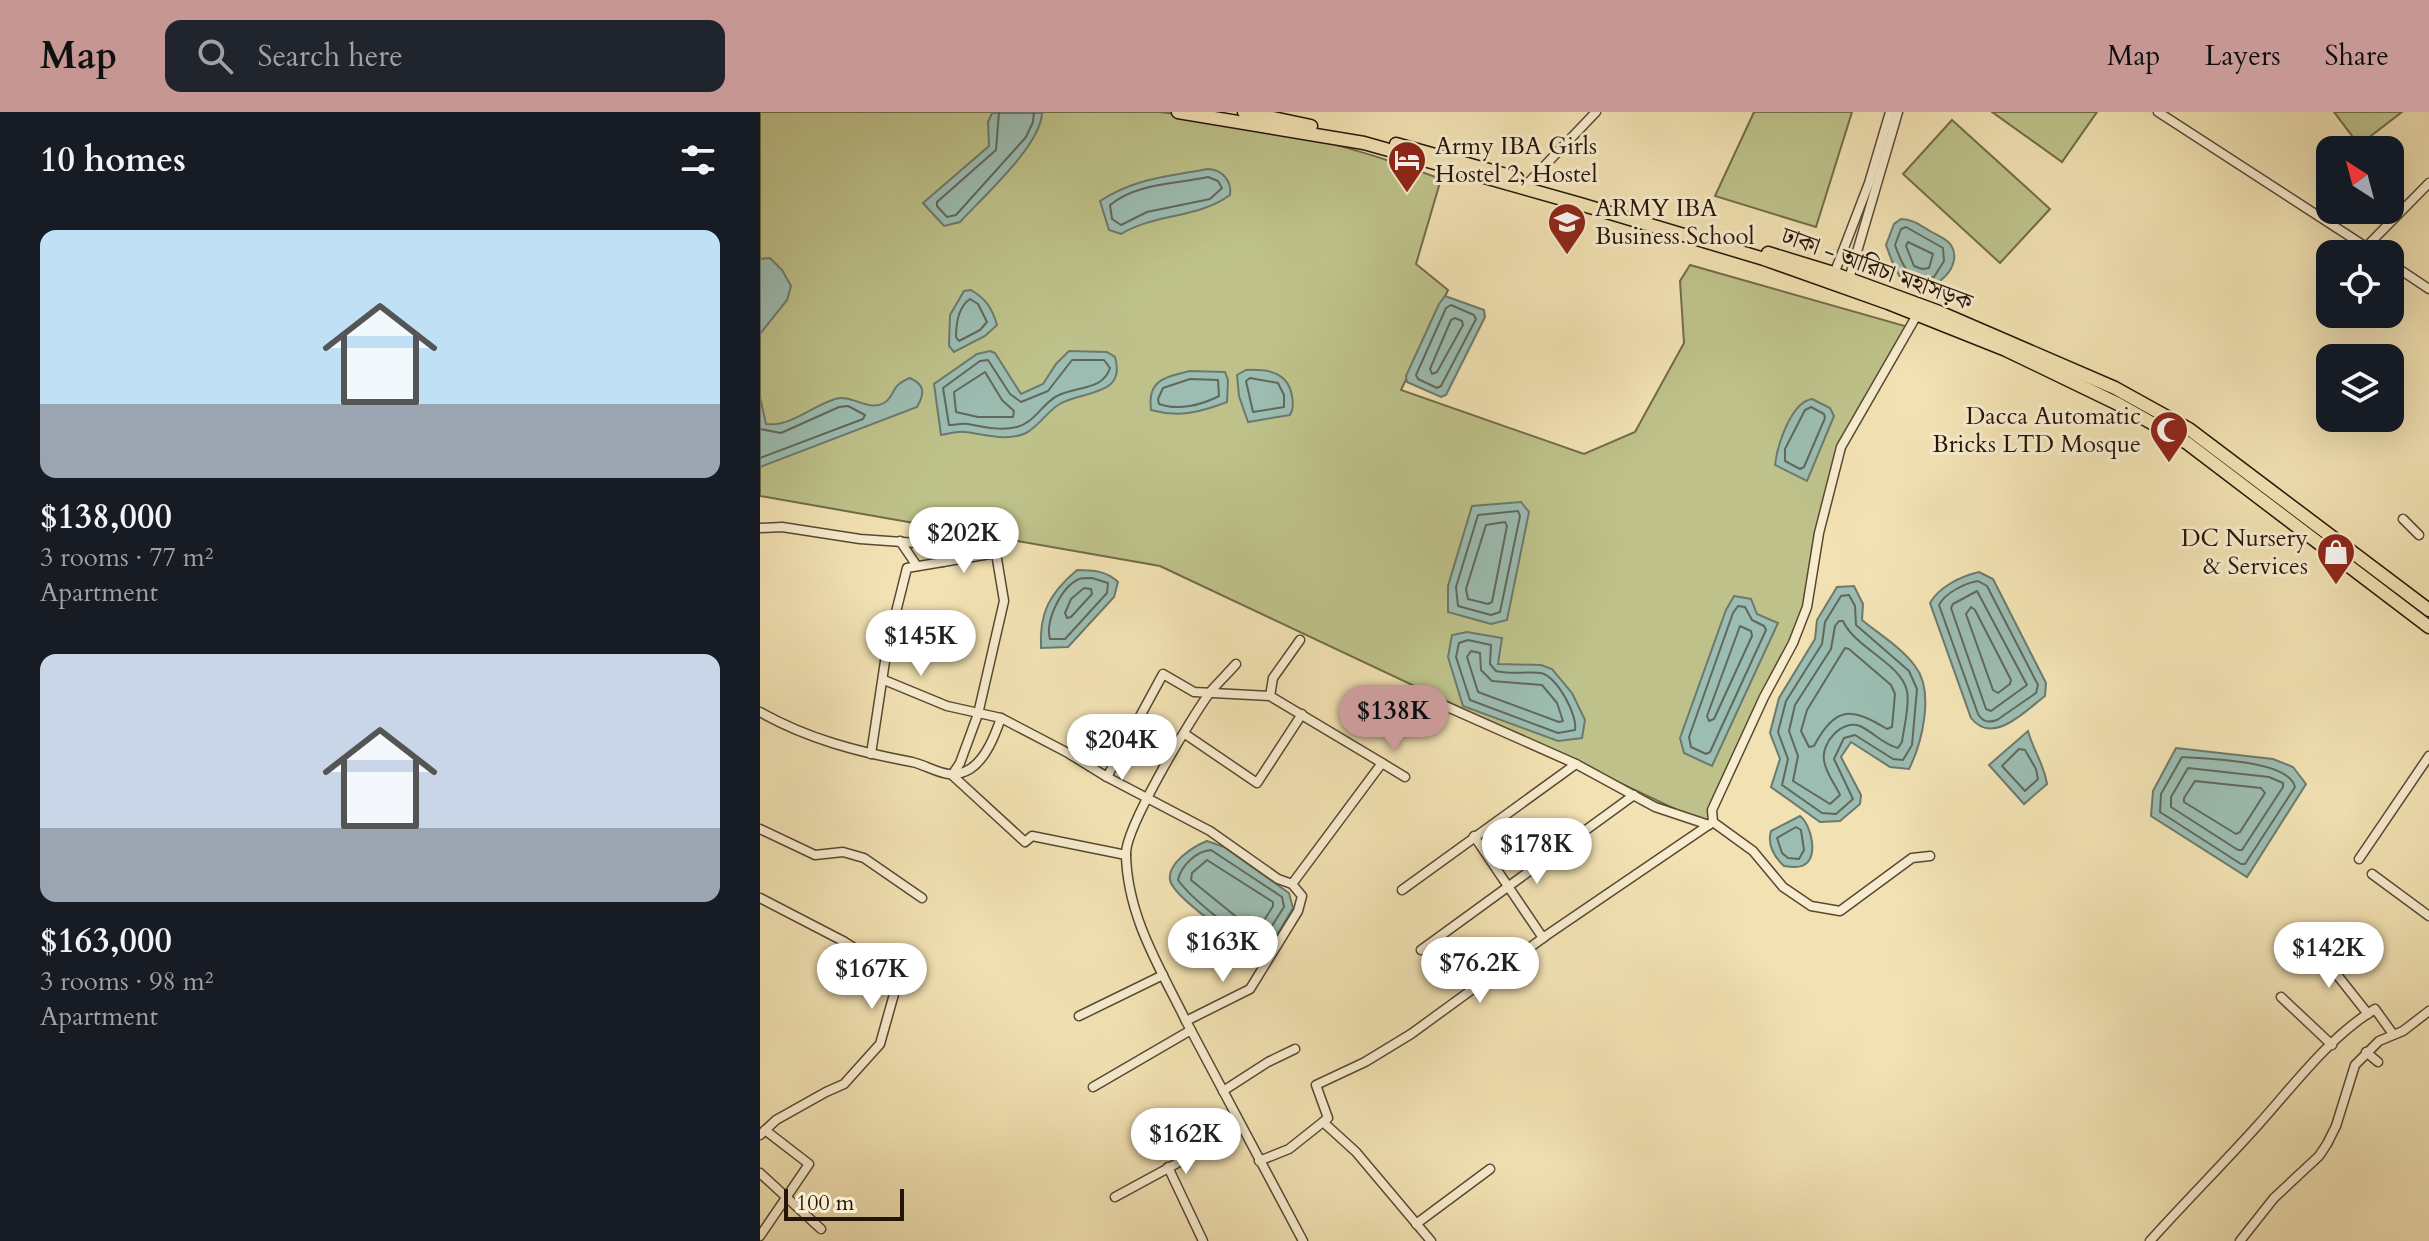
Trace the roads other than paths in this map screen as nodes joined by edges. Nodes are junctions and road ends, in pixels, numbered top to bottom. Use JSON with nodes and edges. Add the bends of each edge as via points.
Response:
{"nodes":[{"id":1,"x":1178,"y":112,"type":"edge"},
{"id":2,"x":1244,"y":112,"type":"edge"},
{"id":3,"x":1596,"y":112,"type":"edge"},
{"id":4,"x":1890,"y":112,"type":"edge"},
{"id":5,"x":1898,"y":112,"type":"edge"},
{"id":6,"x":2158,"y":112,"type":"edge"},
{"id":7,"x":1529,"y":182,"type":"junction"},
{"id":8,"x":2429,"y":183,"type":"edge"},
{"id":9,"x":2355,"y":240,"type":"edge"},
{"id":10,"x":2373,"y":240,"type":"edge"},
{"id":11,"x":2404,"y":272,"type":"edge"},
{"id":12,"x":1834,"y":274,"type":"junction"},
{"id":13,"x":1849,"y":279,"type":"junction"},
{"id":14,"x":2429,"y":289,"type":"edge"},
{"id":15,"x":1917,"y":315,"type":"junction"},
{"id":16,"x":2403,"y":519,"type":"dead end"},
{"id":17,"x":760,"y":528,"type":"edge"},
{"id":18,"x":2419,"y":535,"type":"dead end"},
{"id":19,"x":900,"y":541,"type":"junction"},
{"id":20,"x":943,"y":562,"type":"junction"},
{"id":21,"x":917,"y":566,"type":"junction"},
{"id":22,"x":2429,"y":610,"type":"edge"},
{"id":23,"x":2429,"y":627,"type":"edge"},
{"id":24,"x":1300,"y":640,"type":"dead end"},
{"id":25,"x":1236,"y":664,"type":"dead end"},
{"id":26,"x":884,"y":680,"type":"junction"},
{"id":27,"x":1210,"y":693,"type":"junction"},
{"id":28,"x":1270,"y":696,"type":"junction"},
{"id":29,"x":1443,"y":705,"type":"dead end"},
{"id":30,"x":760,"y":712,"type":"edge"},
{"id":31,"x":978,"y":714,"type":"junction"},
{"id":32,"x":1302,"y":714,"type":"junction"},
{"id":33,"x":1001,"y":718,"type":"junction"},
{"id":34,"x":1185,"y":734,"type":"junction"},
{"id":35,"x":871,"y":754,"type":"junction"},
{"id":36,"x":2429,"y":756,"type":"edge"},
{"id":37,"x":1382,"y":763,"type":"junction"},
{"id":38,"x":1576,"y":764,"type":"junction"},
{"id":39,"x":952,"y":775,"type":"junction"},
{"id":40,"x":1107,"y":777,"type":"junction"},
{"id":41,"x":1405,"y":777,"type":"dead end"},
{"id":42,"x":1634,"y":795,"type":"junction"},
{"id":43,"x":1145,"y":799,"type":"junction"},
{"id":44,"x":1711,"y":823,"type":"junction"},
{"id":45,"x":760,"y":829,"type":"edge"},
{"id":46,"x":1474,"y":836,"type":"junction"},
{"id":47,"x":1126,"y":855,"type":"junction"},
{"id":48,"x":1930,"y":856,"type":"dead end"},
{"id":49,"x":2359,"y":859,"type":"dead end"},
{"id":50,"x":2372,"y":874,"type":"dead end"},
{"id":51,"x":1292,"y":884,"type":"junction"},
{"id":52,"x":1509,"y":887,"type":"junction"},
{"id":53,"x":1402,"y":890,"type":"dead end"},
{"id":54,"x":760,"y":898,"type":"edge"},
{"id":55,"x":922,"y":898,"type":"dead end"},
{"id":56,"x":2429,"y":916,"type":"edge"},
{"id":57,"x":1543,"y":938,"type":"junction"},
{"id":58,"x":2315,"y":947,"type":"dead end"},
{"id":59,"x":1421,"y":950,"type":"dead end"},
{"id":60,"x":1163,"y":975,"type":"junction"},
{"id":61,"x":2281,"y":997,"type":"dead end"},
{"id":62,"x":2429,"y":1011,"type":"edge"},
{"id":63,"x":2368,"y":1014,"type":"junction"},
{"id":64,"x":1079,"y":1016,"type":"dead end"},
{"id":65,"x":1186,"y":1021,"type":"junction"},
{"id":66,"x":1191,"y":1030,"type":"junction"},
{"id":67,"x":2393,"y":1034,"type":"junction"},
{"id":68,"x":2332,"y":1045,"type":"junction"},
{"id":69,"x":1295,"y":1049,"type":"dead end"},
{"id":70,"x":2366,"y":1052,"type":"junction"},
{"id":71,"x":2378,"y":1062,"type":"dead end"},
{"id":72,"x":1093,"y":1087,"type":"dead end"},
{"id":73,"x":1223,"y":1091,"type":"junction"},
{"id":74,"x":1323,"y":1122,"type":"junction"},
{"id":75,"x":1242,"y":1128,"type":"junction"},
{"id":76,"x":762,"y":1133,"type":"edge"},
{"id":77,"x":1259,"y":1161,"type":"junction"},
{"id":78,"x":1168,"y":1167,"type":"junction"},
{"id":79,"x":1490,"y":1169,"type":"dead end"},
{"id":80,"x":760,"y":1173,"type":"edge"},
{"id":81,"x":1115,"y":1197,"type":"dead end"},
{"id":82,"x":786,"y":1198,"type":"junction"},
{"id":83,"x":1416,"y":1224,"type":"junction"},
{"id":84,"x":821,"y":1229,"type":"dead end"},
{"id":85,"x":760,"y":1236,"type":"edge"},
{"id":86,"x":1203,"y":1241,"type":"edge"},
{"id":87,"x":1303,"y":1241,"type":"edge"},
{"id":88,"x":1431,"y":1241,"type":"edge"},
{"id":89,"x":2150,"y":1241,"type":"edge"},
{"id":90,"x":2240,"y":1241,"type":"edge"}],
"edges":[{"from":1,"to":15,"type":"highway","via":[[1364,143],[1764,259]]},
{"from":2,"to":7,"type":"highway","name":"ঢাকা - আরিচা মহাসড়ক","via":[[1423,150]]},
{"from":3,"to":7,"type":"street"},
{"from":4,"to":12,"type":"street"},
{"from":5,"to":13,"type":"street"},
{"from":6,"to":9,"type":"street"},
{"from":7,"to":12,"type":"highway","name":"ঢাকা - আরিচা মহাসড়ক"},
{"from":8,"to":10,"type":"street"},
{"from":11,"to":14,"type":"street"},
{"from":12,"to":13,"type":"highway","name":"ঢাকা - আরিচা মহাসড়ক"},
{"from":13,"to":22,"type":"highway","name":"ঢাকা - আরিচা মহাসড়ক","via":[[2115,388],[2177,422]]},
{"from":15,"to":23,"type":"highway","via":[[2006,350],[2187,443]]},
{"from":15,"to":44,"type":"street","via":[[1841,447],[1807,607],[1712,810]]},
{"from":16,"to":18,"type":"street"},
{"from":17,"to":19,"type":"street"},
{"from":19,"to":20,"type":"street","via":[[945,545]]},
{"from":19,"to":21,"type":"street"},
{"from":20,"to":21,"type":"street"},
{"from":20,"to":31,"type":"street","via":[[996,553],[1004,601]]},
{"from":21,"to":26,"type":"street","via":[[907,568]]},
{"from":24,"to":28,"type":"street","via":[[1273,678]]},
{"from":25,"to":27,"type":"street"},
{"from":26,"to":31,"type":"street"},
{"from":26,"to":35,"type":"street"},
{"from":27,"to":28,"type":"street"},
{"from":27,"to":34,"type":"street"},
{"from":27,"to":40,"type":"street","via":[[1194,692],[1163,674]]},
{"from":28,"to":32,"type":"street"},
{"from":29,"to":38,"type":"street"},
{"from":30,"to":35,"type":"street","via":[[835,746]]},
{"from":31,"to":33,"type":"street"},
{"from":31,"to":39,"type":"street"},
{"from":32,"to":34,"type":"street","via":[[1257,783]]},
{"from":32,"to":37,"type":"street"},
{"from":33,"to":39,"type":"street","via":[[992,743],[971,769]]},
{"from":33,"to":40,"type":"street"},
{"from":34,"to":43,"type":"street"},
{"from":35,"to":39,"type":"street"},
{"from":36,"to":49,"type":"street"},
{"from":37,"to":41,"type":"street"},
{"from":37,"to":51,"type":"street"},
{"from":38,"to":42,"type":"street"},
{"from":38,"to":46,"type":"street"},
{"from":39,"to":47,"type":"street","via":[[1025,842],[1032,836]]},
{"from":40,"to":43,"type":"street"},
{"from":42,"to":44,"type":"street","via":[[1655,807]]},
{"from":42,"to":52,"type":"street"},
{"from":43,"to":47,"type":"street"},
{"from":43,"to":51,"type":"street","via":[[1210,831]]},
{"from":44,"to":48,"type":"street","via":[[1753,851],[1783,887],[1811,906],[1840,911],[1912,858]]},
{"from":44,"to":57,"type":"street"},
{"from":45,"to":55,"type":"street","via":[[815,855],[843,852],[864,858]]},
{"from":46,"to":52,"type":"street"},
{"from":46,"to":53,"type":"street"},
{"from":47,"to":60,"type":"street","via":[[1142,933]]},
{"from":50,"to":56,"type":"street"},
{"from":51,"to":65,"type":"street","via":[[1302,896],[1298,911],[1250,989]]},
{"from":52,"to":57,"type":"street"},
{"from":52,"to":59,"type":"street"},
{"from":54,"to":76,"type":"street","via":[[908,980],[906,988],[896,987],[880,1044],[844,1084]]},
{"from":57,"to":74,"type":"street","via":[[1411,1034],[1316,1085],[1328,1118]]},
{"from":58,"to":63,"type":"street"},
{"from":60,"to":64,"type":"street"},
{"from":60,"to":65,"type":"street"},
{"from":61,"to":68,"type":"street"},
{"from":62,"to":67,"type":"street"},
{"from":63,"to":67,"type":"street","via":[[2377,1010]]},
{"from":63,"to":68,"type":"street"},
{"from":65,"to":66,"type":"street"},
{"from":66,"to":72,"type":"street"},
{"from":66,"to":73,"type":"street"},
{"from":67,"to":70,"type":"street"},
{"from":68,"to":89,"type":"street"},
{"from":69,"to":73,"type":"street"},
{"from":70,"to":71,"type":"street"},
{"from":70,"to":90,"type":"street","via":[[2355,1065],[2336,1126],[2319,1156],[2274,1198]]},
{"from":73,"to":75,"type":"street"},
{"from":74,"to":77,"type":"street","via":[[1289,1149]]},
{"from":74,"to":83,"type":"street","via":[[1356,1152]]},
{"from":75,"to":77,"type":"street"},
{"from":75,"to":78,"type":"street"},
{"from":76,"to":82,"type":"street","via":[[809,1164]]},
{"from":77,"to":87,"type":"street"},
{"from":78,"to":81,"type":"street"},
{"from":78,"to":86,"type":"street"},
{"from":79,"to":83,"type":"street"},
{"from":80,"to":82,"type":"street"},
{"from":82,"to":84,"type":"street"},
{"from":82,"to":85,"type":"street"},
{"from":83,"to":88,"type":"street"}]}
